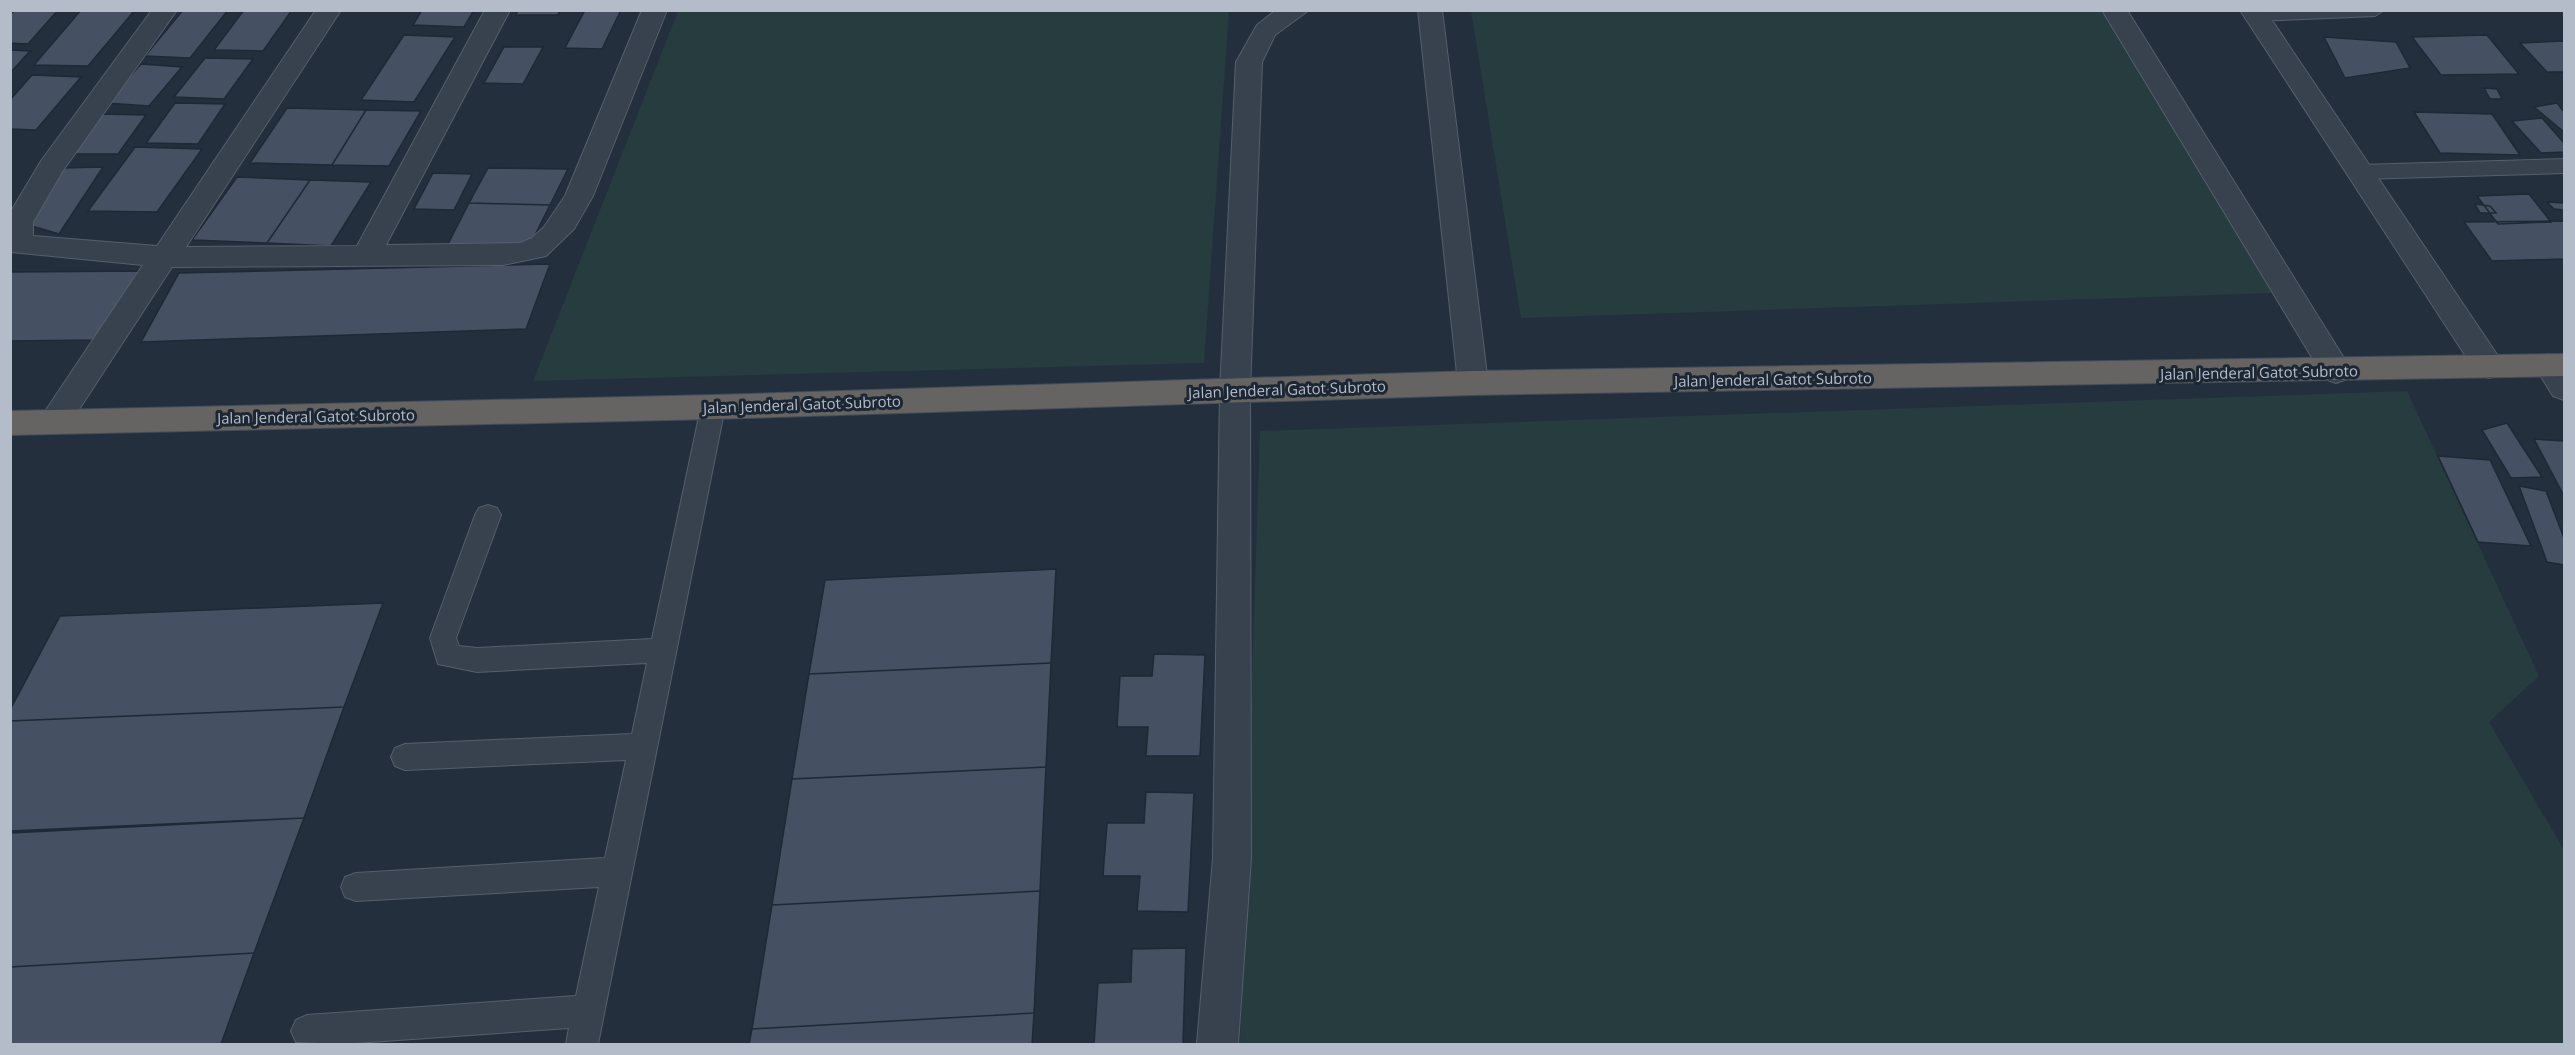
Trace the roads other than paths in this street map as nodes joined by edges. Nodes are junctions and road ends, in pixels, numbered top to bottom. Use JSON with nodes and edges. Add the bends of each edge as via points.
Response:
{"nodes":[{"id":1,"x":165,"y":10,"type":"edge"},
{"id":2,"x":329,"y":10,"type":"edge"},
{"id":3,"x":498,"y":10,"type":"edge"},
{"id":4,"x":655,"y":10,"type":"edge"},
{"id":5,"x":1297,"y":10,"type":"edge"},
{"id":6,"x":1431,"y":10,"type":"edge"},
{"id":7,"x":2114,"y":10,"type":"edge"},
{"id":8,"x":2375,"y":10,"type":"edge"},
{"id":9,"x":2254,"y":13,"type":"edge"},
{"id":10,"x":2565,"y":166,"type":"edge"},
{"id":11,"x":2359,"y":172,"type":"junction"},
{"id":12,"x":366,"y":256,"type":"junction"},
{"id":13,"x":166,"y":257,"type":"junction"},
{"id":14,"x":2489,"y":367,"type":"junction"},
{"id":15,"x":2336,"y":370,"type":"junction"},
{"id":16,"x":2559,"y":373,"type":"edge"},
{"id":17,"x":1473,"y":383,"type":"junction"},
{"id":18,"x":1235,"y":391,"type":"junction"},
{"id":19,"x":713,"y":406,"type":"junction"},
{"id":20,"x":54,"y":422,"type":"junction"},
{"id":21,"x":10,"y":423,"type":"edge"},
{"id":22,"x":488,"y":515,"type":"dead end"},
{"id":23,"x":662,"y":650,"type":"junction"},
{"id":24,"x":644,"y":746,"type":"junction"},
{"id":25,"x":405,"y":757,"type":"dead end"},
{"id":26,"x":617,"y":872,"type":"junction"},
{"id":27,"x":356,"y":887,"type":"dead end"},
{"id":28,"x":589,"y":1011,"type":"junction"},
{"id":29,"x":307,"y":1031,"type":"dead end"},
{"id":30,"x":582,"y":1044,"type":"edge"},
{"id":31,"x":1217,"y":1044,"type":"edge"}],
"edges":[{"from":1,"to":13,"type":"street","via":[[51,167],[18,230],[21,245],[29,247]]},
{"from":2,"to":13,"type":"street"},
{"from":3,"to":12,"type":"street"},
{"from":4,"to":12,"type":"street","via":[[579,201],[540,247],[520,253]]},
{"from":5,"to":18,"type":"street","via":[[1261,32],[1249,62]]},
{"from":6,"to":17,"type":"street"},
{"from":7,"to":15,"type":"street"},
{"from":8,"to":9,"type":"lane"},
{"from":9,"to":11,"type":"street"},
{"from":10,"to":11,"type":"lane"},
{"from":11,"to":14,"type":"street"},
{"from":12,"to":13,"type":"street"},
{"from":13,"to":20,"type":"street"},
{"from":14,"to":15,"type":"highway","name":"Jalan Jenderal Gatot Subroto"},
{"from":14,"to":16,"type":"highway","name":"Jalan Jenderal Gatot Subroto"},
{"from":15,"to":17,"type":"highway","name":"Jalan Jenderal Gatot Subroto"},
{"from":17,"to":18,"type":"highway","name":"Jalan Jenderal Gatot Subroto"},
{"from":18,"to":19,"type":"highway","name":"Jalan Jenderal Gatot Subroto"},
{"from":18,"to":31,"type":"street","via":[[1232,858]]},
{"from":19,"to":20,"type":"highway","name":"Jalan Jenderal Gatot Subroto"},
{"from":19,"to":23,"type":"lane"},
{"from":20,"to":21,"type":"highway","name":"Jalan Jenderal Gatot Subroto"},
{"from":22,"to":23,"type":"lane","via":[[443,638],[448,656],[477,660]]},
{"from":23,"to":24,"type":"lane"},
{"from":24,"to":25,"type":"lane"},
{"from":24,"to":26,"type":"lane"},
{"from":26,"to":27,"type":"lane"},
{"from":26,"to":28,"type":"lane"},
{"from":28,"to":29,"type":"lane"},
{"from":28,"to":30,"type":"lane"}]}
